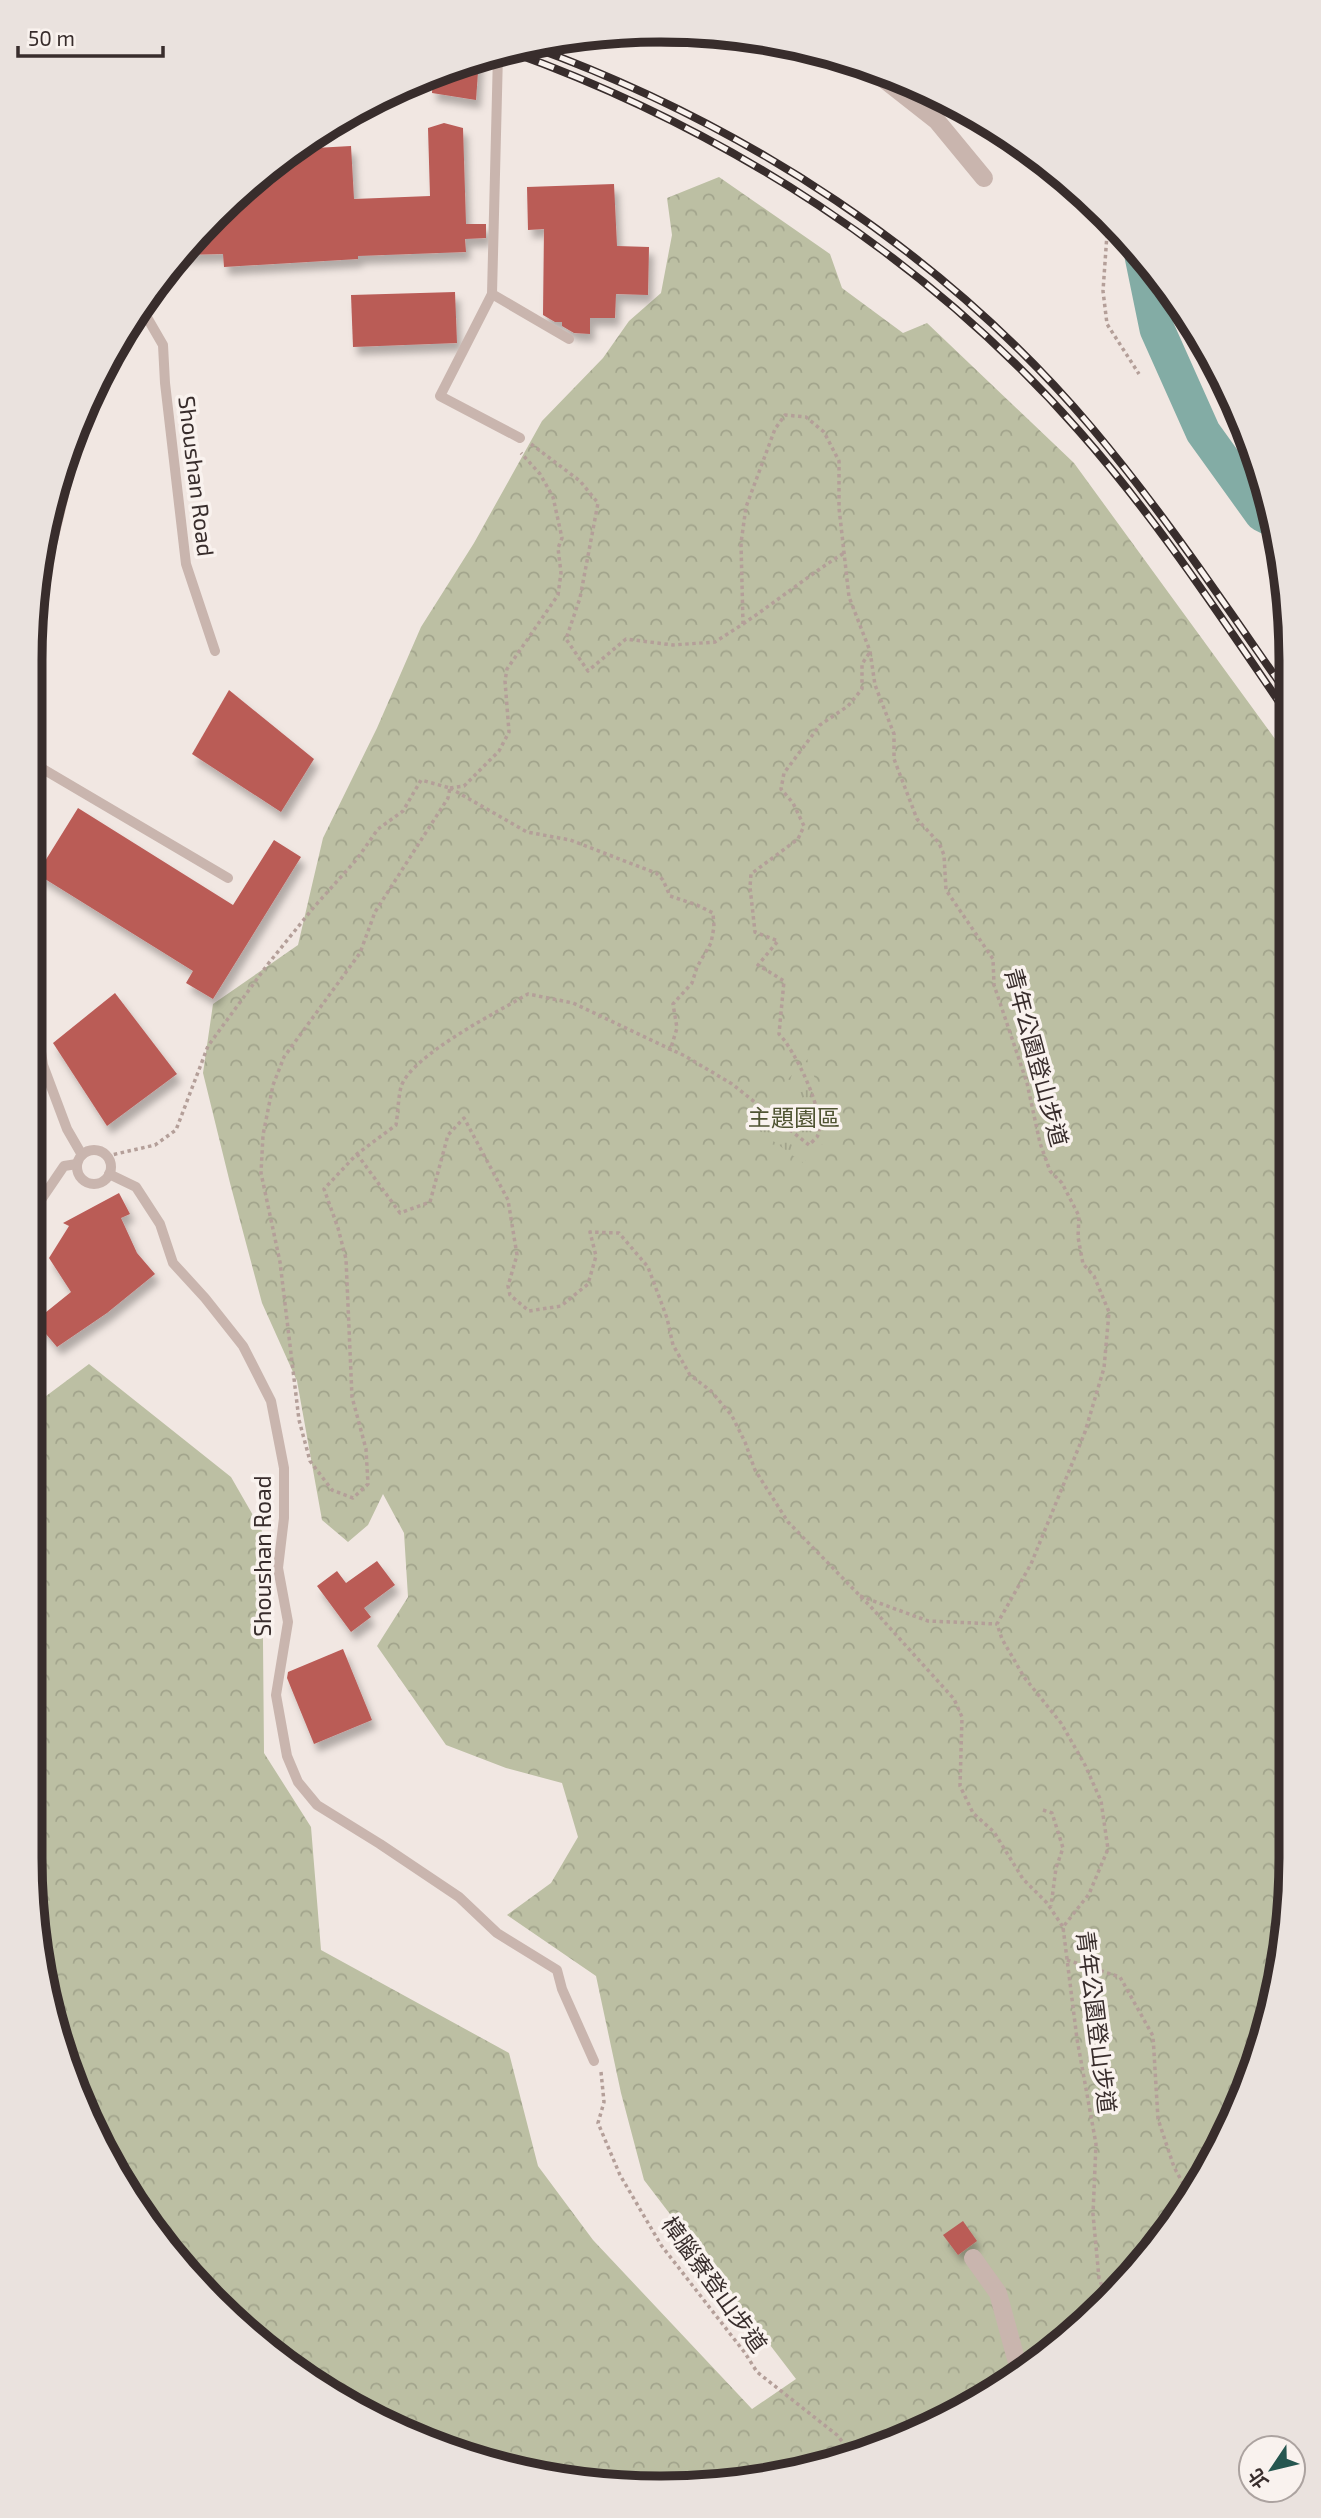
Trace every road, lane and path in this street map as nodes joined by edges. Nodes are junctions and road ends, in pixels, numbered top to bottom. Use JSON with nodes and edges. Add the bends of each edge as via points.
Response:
{"nodes":[{"id":1,"x":498,"y":64,"type":"edge"},
{"id":2,"x":896,"y":88,"type":"edge"},
{"id":3,"x":984,"y":178,"type":"dead end"},
{"id":4,"x":1107,"y":233,"type":"edge"},
{"id":5,"x":492,"y":294,"type":"junction"},
{"id":6,"x":146,"y":316,"type":"edge"},
{"id":7,"x":569,"y":340,"type":"dead end"},
{"id":8,"x":1139,"y":374,"type":"dead end"},
{"id":9,"x":520,"y":438,"type":"junction"},
{"id":10,"x":845,"y":552,"type":"junction"},
{"id":11,"x":743,"y":624,"type":"junction"},
{"id":12,"x":870,"y":650,"type":"junction"},
{"id":13,"x":215,"y":651,"type":"dead end"},
{"id":14,"x":42,"y":768,"type":"edge"},
{"id":15,"x":450,"y":788,"type":"junction"},
{"id":16,"x":228,"y":878,"type":"dead end"},
{"id":17,"x":670,"y":1051,"type":"junction"},
{"id":18,"x":42,"y":1058,"type":"edge"},
{"id":19,"x":357,"y":1154,"type":"junction"},
{"id":20,"x":107,"y":1156,"type":"junction"},
{"id":21,"x":80,"y":1159,"type":"junction"},
{"id":22,"x":109,"y":1174,"type":"junction"},
{"id":23,"x":42,"y":1198,"type":"edge"},
{"id":24,"x":859,"y":1596,"type":"junction"},
{"id":25,"x":997,"y":1624,"type":"junction"},
{"id":26,"x":1043,"y":1810,"type":"dead end"},
{"id":27,"x":1050,"y":1908,"type":"junction"},
{"id":28,"x":1063,"y":1927,"type":"junction"},
{"id":29,"x":1067,"y":1960,"type":"junction"},
{"id":30,"x":594,"y":2061,"type":"joint"},
{"id":31,"x":1184,"y":2186,"type":"edge"},
{"id":32,"x":972,"y":2258,"type":"dead end"},
{"id":33,"x":1103,"y":2289,"type":"edge"},
{"id":34,"x":1018,"y":2362,"type":"edge"},
{"id":35,"x":847,"y":2447,"type":"edge"}],
"edges":[{"from":1,"to":5,"type":"lane"},
{"from":2,"to":3,"type":"street","via":[[937,121]]},
{"from":4,"to":8,"type":"path","via":[[1107,324]]},
{"from":5,"to":7,"type":"lane"},
{"from":5,"to":9,"type":"lane","via":[[440,396]]},
{"from":6,"to":13,"type":"lane","name":"Shoushan Road","via":[[163,345],[186,564]]},
{"from":9,"to":11,"type":"path","via":[[560,464],[598,503],[580,598],[566,639],[588,671],[626,639],[673,645],[715,642]]},
{"from":9,"to":15,"type":"path","via":[[515,447],[547,484],[560,524],[558,596],[507,669],[509,732],[499,751],[464,786]]},
{"from":10,"to":11,"type":"path"},
{"from":10,"to":11,"type":"path","name":"青年公園登山步道","via":[[839,461],[824,432],[806,416],[785,415],[775,429],[746,507],[741,543]]},
{"from":10,"to":12,"type":"path","name":"青年公園登山步道","via":[[849,597]]},
{"from":12,"to":17,"type":"path","via":[[862,664],[862,689],[848,706],[820,725],[784,773],[781,789],[804,826],[798,839],[751,874],[755,932],[778,941],[758,965],[784,981],[779,1034],[814,1100],[817,1138],[809,1145],[732,1084]]},
{"from":12,"to":25,"type":"path","name":"青年公園登山步道","via":[[875,685],[894,734],[894,759],[917,819],[944,855],[946,890],[993,959],[994,985],[1027,1083],[1040,1143],[1050,1171],[1062,1183],[1079,1216],[1083,1264],[1094,1276],[1109,1312],[1104,1368],[1084,1432],[1031,1564]]},
{"from":14,"to":16,"type":"lane"},
{"from":15,"to":17,"type":"path","via":[[527,832],[570,840],[656,873],[670,896],[713,913],[711,943],[692,984],[673,1004],[677,1028]]},
{"from":15,"to":19,"type":"path","via":[[375,912],[360,954],[284,1057],[263,1135],[261,1173],[280,1262],[299,1420],[310,1461],[332,1490],[353,1498],[368,1484],[366,1449],[352,1396],[346,1259],[324,1189]]},
{"from":15,"to":20,"type":"path","via":[[421,780],[404,811],[378,829],[276,954],[208,1046],[176,1130],[155,1145]]},
{"from":17,"to":19,"type":"path","via":[[573,1003],[528,994],[447,1042],[414,1068],[401,1085],[396,1125]]},
{"from":18,"to":21,"type":"lane"},
{"from":19,"to":24,"type":"path","via":[[400,1213],[430,1202],[448,1135],[464,1118],[508,1200],[517,1255],[508,1286],[510,1294],[529,1311],[561,1306],[588,1284],[596,1256],[590,1232],[619,1233],[648,1267],[673,1345],[690,1375],[732,1416],[755,1470],[788,1522]]},
{"from":20,"to":21,"type":"lane","via":[[92,1150]]},
{"from":20,"to":22,"type":"lane"},
{"from":21,"to":22,"type":"lane","via":[[79,1174],[91,1183]]},
{"from":21,"to":23,"type":"lane","via":[[64,1166]]},
{"from":22,"to":30,"type":"lane","name":"Shoushan Road","via":[[136,1187],[160,1224],[173,1263],[243,1346],[271,1401],[284,1468],[278,1569],[288,1622],[276,1695],[287,1756],[298,1782],[317,1805],[459,1897],[497,1933],[558,1970]]},
{"from":24,"to":25,"type":"path","via":[[928,1621]]},
{"from":24,"to":27,"type":"path","via":[[954,1699],[962,1717],[960,1786],[973,1813],[994,1832],[1023,1879]]},
{"from":25,"to":28,"type":"path","name":"青年公園登山步道","via":[[1024,1677],[1061,1723],[1101,1801],[1108,1849],[1089,1894]]},
{"from":26,"to":27,"type":"path","via":[[1052,1812],[1063,1842]]},
{"from":27,"to":28,"type":"path"},
{"from":28,"to":29,"type":"path","name":"青年公園登山步道"},
{"from":29,"to":31,"type":"path","via":[[1120,1977],[1153,2036],[1158,2119]]},
{"from":29,"to":33,"type":"path","name":"青年公園登山步道","via":[[1096,2144],[1093,2214]]},
{"from":30,"to":35,"type":"path","name":"樟腦寮登山步道","via":[[600,2069],[604,2102],[598,2123],[620,2175],[661,2245],[757,2372]]},
{"from":32,"to":34,"type":"street","via":[[998,2293]]}]}
